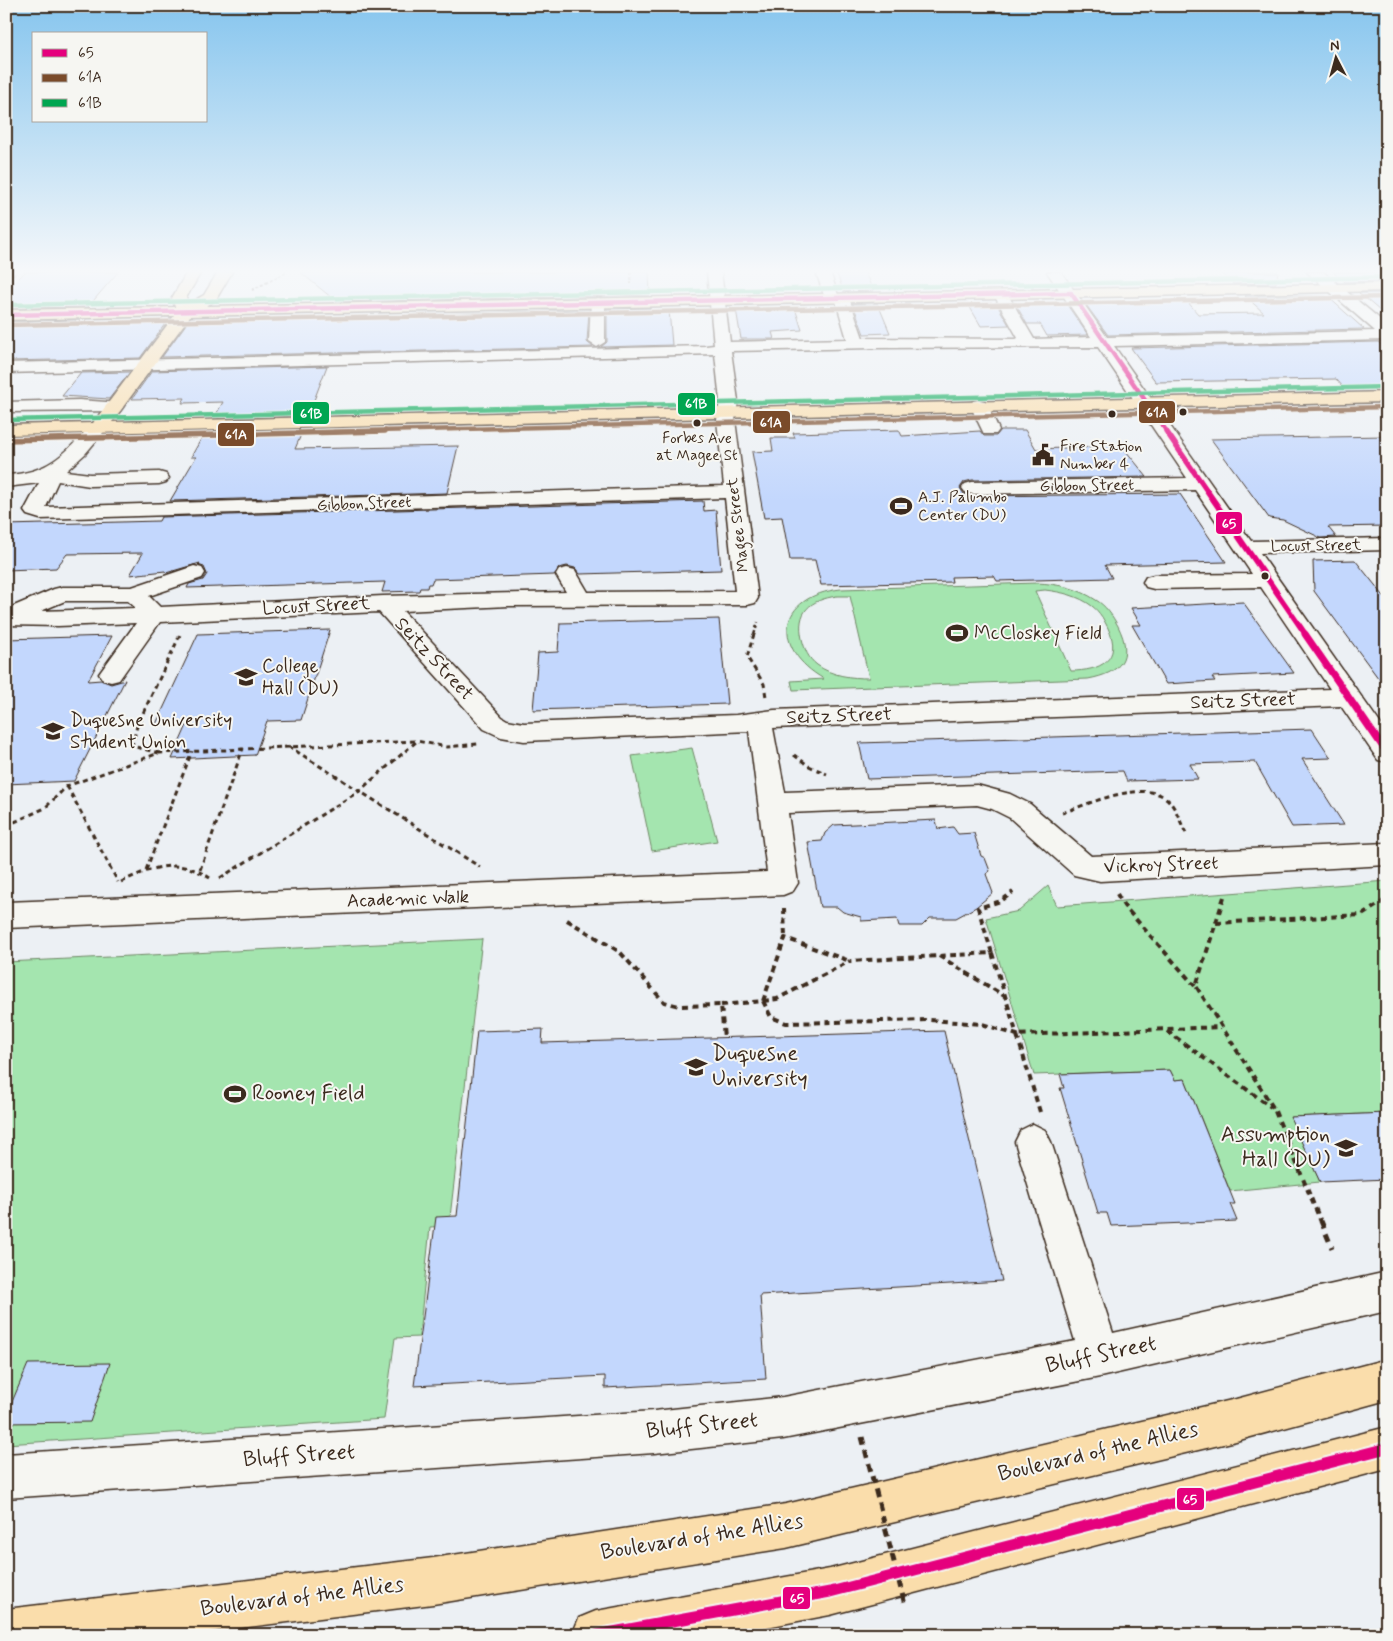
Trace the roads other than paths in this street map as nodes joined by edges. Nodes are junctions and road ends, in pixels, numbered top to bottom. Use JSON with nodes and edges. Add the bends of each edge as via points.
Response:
{"nodes":[{"id":1,"x":723,"y":348,"type":"edge"},
{"id":2,"x":157,"y":349,"type":"edge"},
{"id":3,"x":720,"y":349,"type":"edge"},
{"id":4,"x":1108,"y":349,"type":"edge"},
{"id":5,"x":145,"y":364,"type":"junction"},
{"id":6,"x":6,"y":368,"type":"edge"},
{"id":7,"x":1387,"y":397,"type":"edge"},
{"id":8,"x":1144,"y":401,"type":"junction"},
{"id":9,"x":979,"y":405,"type":"junction"},
{"id":10,"x":6,"y":407,"type":"edge"},
{"id":11,"x":114,"y":407,"type":"junction"},
{"id":12,"x":728,"y":412,"type":"junction"},
{"id":13,"x":98,"y":428,"type":"junction"},
{"id":14,"x":6,"y":430,"type":"edge"},
{"id":15,"x":990,"y":430,"type":"dead end"},
{"id":16,"x":49,"y":474,"type":"junction"},
{"id":17,"x":159,"y":478,"type":"dead end"},
{"id":18,"x":6,"y":481,"type":"edge"},
{"id":19,"x":1202,"y":484,"type":"junction"},
{"id":20,"x":972,"y":488,"type":"dead end"},
{"id":21,"x":735,"y":492,"type":"junction"},
{"id":22,"x":1340,"y":526,"type":"dead end"},
{"id":23,"x":1387,"y":544,"type":"edge"},
{"id":24,"x":1355,"y":545,"type":"junction"},
{"id":25,"x":1245,"y":547,"type":"junction"},
{"id":26,"x":194,"y":573,"type":"dead end"},
{"id":27,"x":567,"y":575,"type":"dead end"},
{"id":28,"x":1268,"y":580,"type":"junction"},
{"id":29,"x":1154,"y":582,"type":"dead end"},
{"id":30,"x":134,"y":594,"type":"junction"},
{"id":31,"x":747,"y":598,"type":"joint"},
{"id":32,"x":581,"y":599,"type":"junction"},
{"id":33,"x":383,"y":603,"type":"junction"},
{"id":34,"x":154,"y":614,"type":"junction"},
{"id":35,"x":6,"y":618,"type":"edge"},
{"id":36,"x":111,"y":674,"type":"dead end"},
{"id":37,"x":1349,"y":697,"type":"junction"},
{"id":38,"x":763,"y":712,"type":"junction"},
{"id":39,"x":1387,"y":753,"type":"edge"},
{"id":40,"x":772,"y":802,"type":"junction"},
{"id":41,"x":1387,"y":854,"type":"edge"},
{"id":42,"x":6,"y":916,"type":"edge"},
{"id":43,"x":1033,"y":1142,"type":"dead end"},
{"id":44,"x":1387,"y":1291,"type":"edge"},
{"id":45,"x":1100,"y":1357,"type":"junction"},
{"id":46,"x":1387,"y":1379,"type":"edge"},
{"id":47,"x":1387,"y":1448,"type":"edge"},
{"id":48,"x":6,"y":1476,"type":"edge"},
{"id":49,"x":6,"y":1634,"type":"edge"},
{"id":50,"x":596,"y":1635,"type":"edge"}],
"edges":[{"from":1,"to":12,"type":"street","name":"Magee Street"},
{"from":2,"to":5,"type":"main road"},
{"from":3,"to":5,"type":"street"},
{"from":4,"to":8,"type":"street"},
{"from":5,"to":6,"type":"street"},
{"from":5,"to":11,"type":"main road"},
{"from":7,"to":8,"type":"main road"},
{"from":8,"to":9,"type":"main road"},
{"from":8,"to":19,"type":"street"},
{"from":9,"to":12,"type":"main road"},
{"from":9,"to":15,"type":"street"},
{"from":10,"to":11,"type":"street"},
{"from":11,"to":13,"type":"main road"},
{"from":12,"to":13,"type":"main road"},
{"from":12,"to":21,"type":"street","name":"Magee Street","via":[[726,420]]},
{"from":13,"to":14,"type":"main road"},
{"from":13,"to":16,"type":"street","via":[[68,462]]},
{"from":16,"to":17,"type":"street","via":[[90,480]]},
{"from":16,"to":18,"type":"street"},
{"from":16,"to":21,"type":"street","name":"Gibbon Street","via":[[48,486],[34,511],[40,514]]},
{"from":19,"to":20,"type":"street","name":"Gibbon Street"},
{"from":19,"to":25,"type":"street"},
{"from":21,"to":31,"type":"street","name":"Magee Street"},
{"from":22,"to":24,"type":"street"},
{"from":23,"to":24,"type":"street","name":"Locust Street"},
{"from":24,"to":25,"type":"street","name":"Locust Street"},
{"from":25,"to":28,"type":"street"},
{"from":26,"to":30,"type":"street"},
{"from":27,"to":32,"type":"street"},
{"from":28,"to":29,"type":"street","name":"Locust Street"},
{"from":28,"to":37,"type":"street"},
{"from":30,"to":34,"type":"street"},
{"from":30,"to":35,"type":"street","via":[[62,594]]},
{"from":31,"to":32,"type":"street","name":"Locust Street"},
{"from":32,"to":33,"type":"street","name":"Locust Street"},
{"from":33,"to":34,"type":"street","name":"Locust Street"},
{"from":33,"to":38,"type":"street","name":"Seitz Street","via":[[501,728],[524,732],[736,724]]},
{"from":34,"to":35,"type":"street","name":"Locust Street"},
{"from":34,"to":36,"type":"street"},
{"from":37,"to":38,"type":"street","name":"Seitz Street"},
{"from":37,"to":39,"type":"street"},
{"from":38,"to":40,"type":"street"},
{"from":40,"to":41,"type":"street","name":"Vickroy Street","via":[[977,795],[1020,811],[1084,867],[1100,869]]},
{"from":40,"to":42,"type":"street","name":"Academic Walk","via":[[783,883]]},
{"from":43,"to":45,"type":"street"},
{"from":44,"to":45,"type":"street","name":"Bluff Street"},
{"from":45,"to":48,"type":"street","name":"Bluff Street","via":[[773,1419],[644,1433]]},
{"from":46,"to":49,"type":"main road","name":"Boulevard of the Allies","via":[[1236,1420],[786,1526],[433,1581]]},
{"from":47,"to":50,"type":"main road","via":[[830,1592]]}]}
